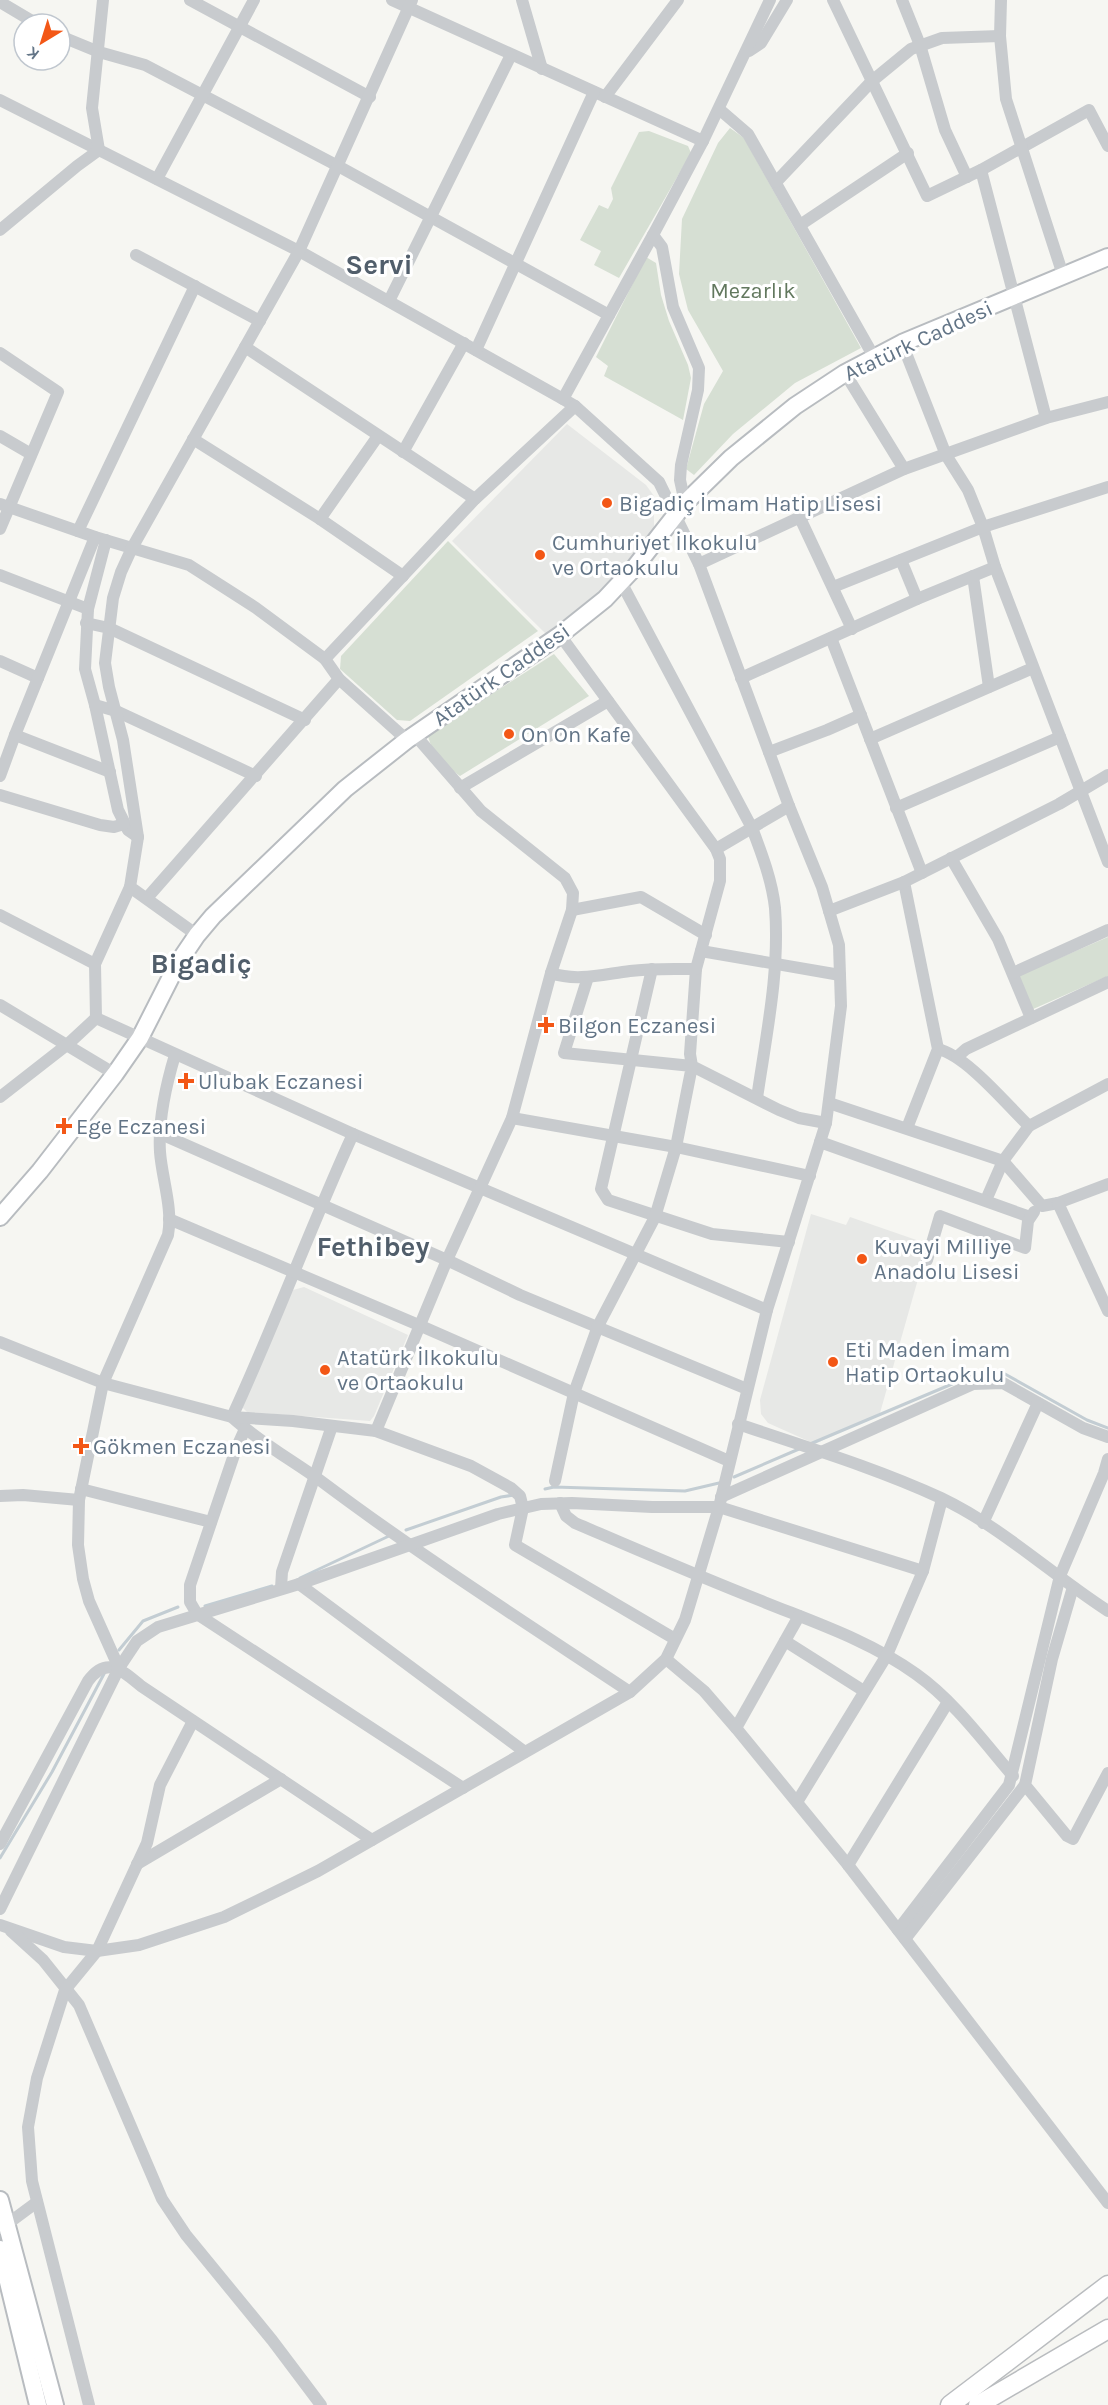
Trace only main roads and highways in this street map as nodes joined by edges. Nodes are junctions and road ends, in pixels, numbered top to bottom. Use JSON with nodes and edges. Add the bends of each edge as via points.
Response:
{"nodes":[{"id":1,"x":1108,"y":257,"type":"edge"},
{"id":2,"x":0,"y":1217,"type":"edge"},
{"id":3,"x":0,"y":2200,"type":"edge"},
{"id":4,"x":4,"y":2226,"type":"edge"},
{"id":5,"x":0,"y":2249,"type":"edge"},
{"id":6,"x":1108,"y":2285,"type":"edge"},
{"id":7,"x":1108,"y":2329,"type":"edge"},
{"id":8,"x":38,"y":2405,"type":"edge"},
{"id":9,"x":55,"y":2405,"type":"edge"},
{"id":10,"x":950,"y":2405,"type":"edge"},
{"id":11,"x":978,"y":2405,"type":"edge"}],
"edges":[{"from":1,"to":2,"type":"main road","name":"Atatürk Caddesi","via":[[902,343],[845,373],[795,406],[731,458],[680,508],[605,599],[411,737],[345,789],[196,935],[140,1038],[115,1074]]},
{"from":3,"to":4,"type":"main road"},
{"from":4,"to":9,"type":"main road"},
{"from":5,"to":8,"type":"main road"},
{"from":6,"to":10,"type":"highway"},
{"from":7,"to":11,"type":"highway"}]}
